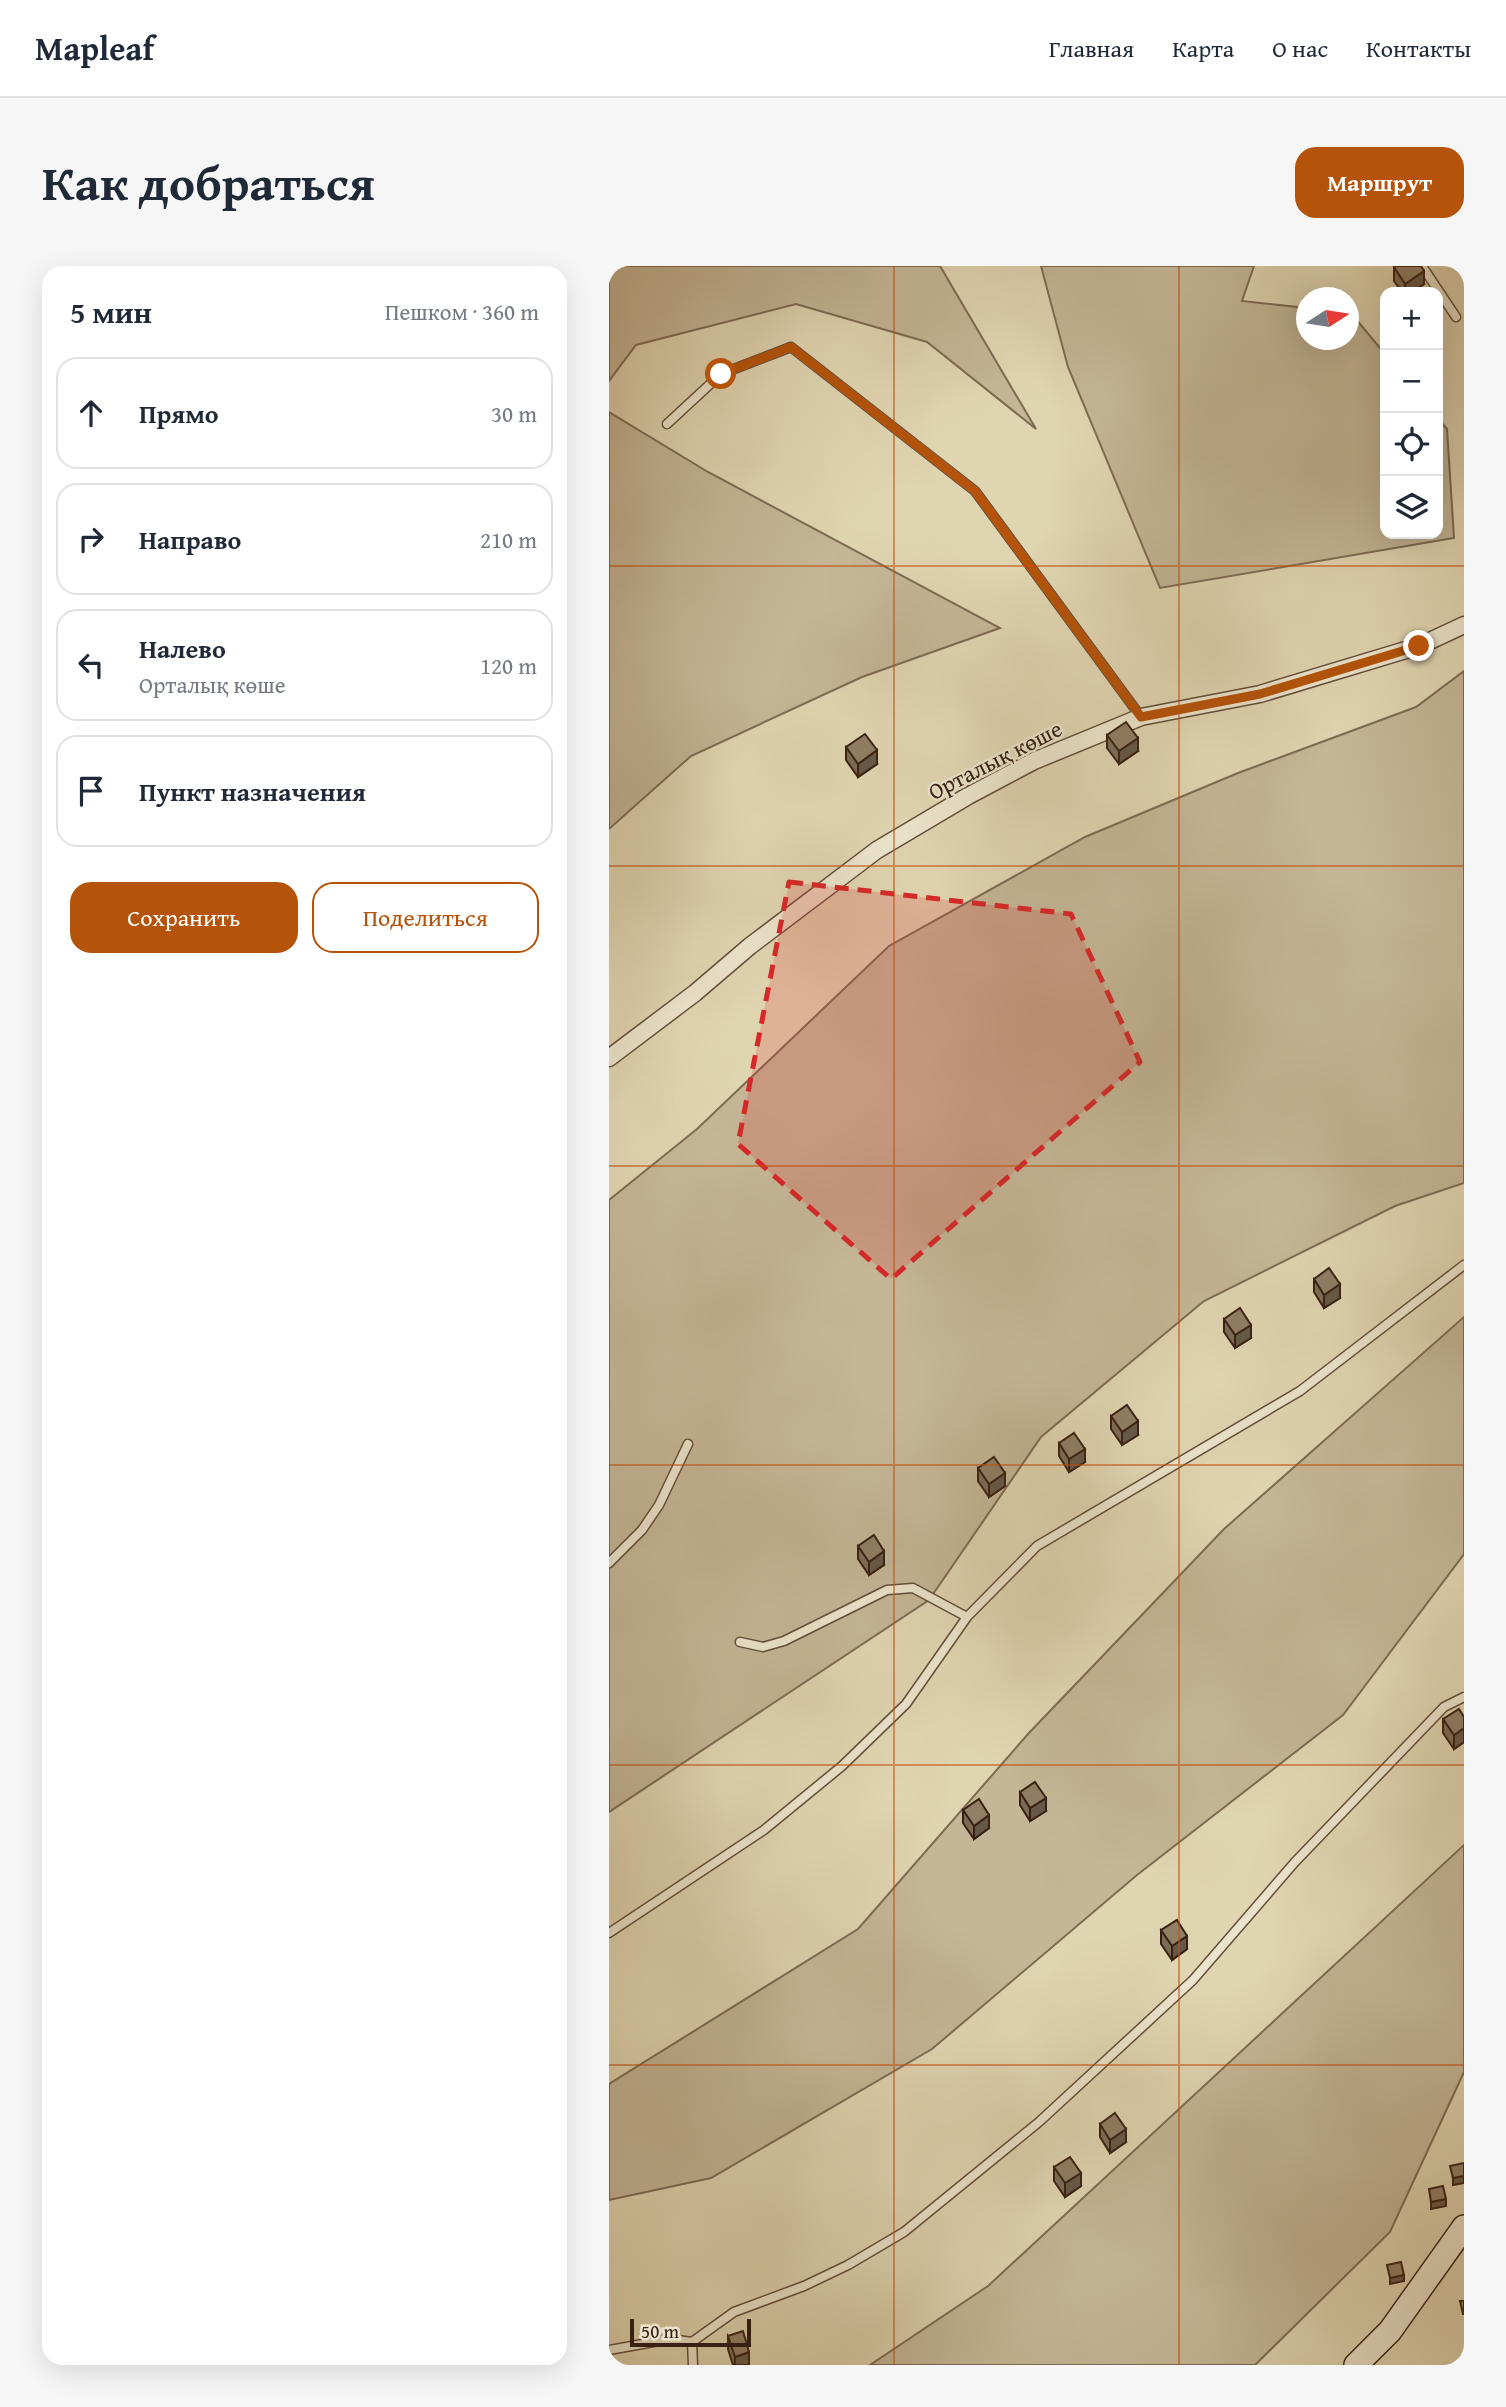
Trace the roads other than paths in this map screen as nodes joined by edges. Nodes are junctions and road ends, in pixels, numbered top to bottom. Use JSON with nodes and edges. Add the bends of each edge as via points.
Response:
{"nodes":[{"id":1,"x":1422,"y":266,"type":"edge"},
{"id":2,"x":1456,"y":317,"type":"dead end"},
{"id":3,"x":667,"y":424,"type":"dead end"},
{"id":4,"x":1464,"y":625,"type":"edge"},
{"id":5,"x":1141,"y":717,"type":"junction"},
{"id":6,"x":609,"y":1058,"type":"edge"},
{"id":7,"x":1464,"y":1265,"type":"edge"},
{"id":8,"x":688,"y":1444,"type":"dead end"},
{"id":9,"x":609,"y":1563,"type":"edge"},
{"id":10,"x":967,"y":1617,"type":"junction"},
{"id":11,"x":740,"y":1642,"type":"dead end"},
{"id":12,"x":1464,"y":1697,"type":"edge"},
{"id":13,"x":609,"y":1933,"type":"edge"},
{"id":14,"x":1464,"y":2227,"type":"edge"},
{"id":15,"x":692,"y":2342,"type":"junction"},
{"id":16,"x":609,"y":2350,"type":"edge"},
{"id":17,"x":693,"y":2365,"type":"edge"},
{"id":18,"x":1356,"y":2365,"type":"edge"}],
"edges":[{"from":1,"to":2,"type":"lane"},
{"from":3,"to":5,"type":"lane","via":[[721,374],[791,347],[975,491]]},
{"from":4,"to":5,"type":"street","name":"Орталық көше","via":[[1419,646],[1260,694]]},
{"from":5,"to":6,"type":"street","name":"Орталық көше","via":[[1034,761],[877,850]]},
{"from":7,"to":10,"type":"lane","via":[[1300,1391],[1037,1546]]},
{"from":8,"to":9,"type":"lane","via":[[659,1505]]},
{"from":10,"to":11,"type":"lane","via":[[913,1588],[887,1590],[783,1641],[763,1647]]},
{"from":10,"to":13,"type":"lane","via":[[906,1704],[842,1766],[764,1830]]},
{"from":12,"to":15,"type":"lane","via":[[1444,1707],[1193,1980],[1039,2122],[904,2232],[837,2271],[734,2312]]},
{"from":14,"to":18,"type":"street","via":[[1390,2331]]},
{"from":15,"to":16,"type":"lane","via":[[670,2339]]},
{"from":15,"to":17,"type":"lane"}]}
